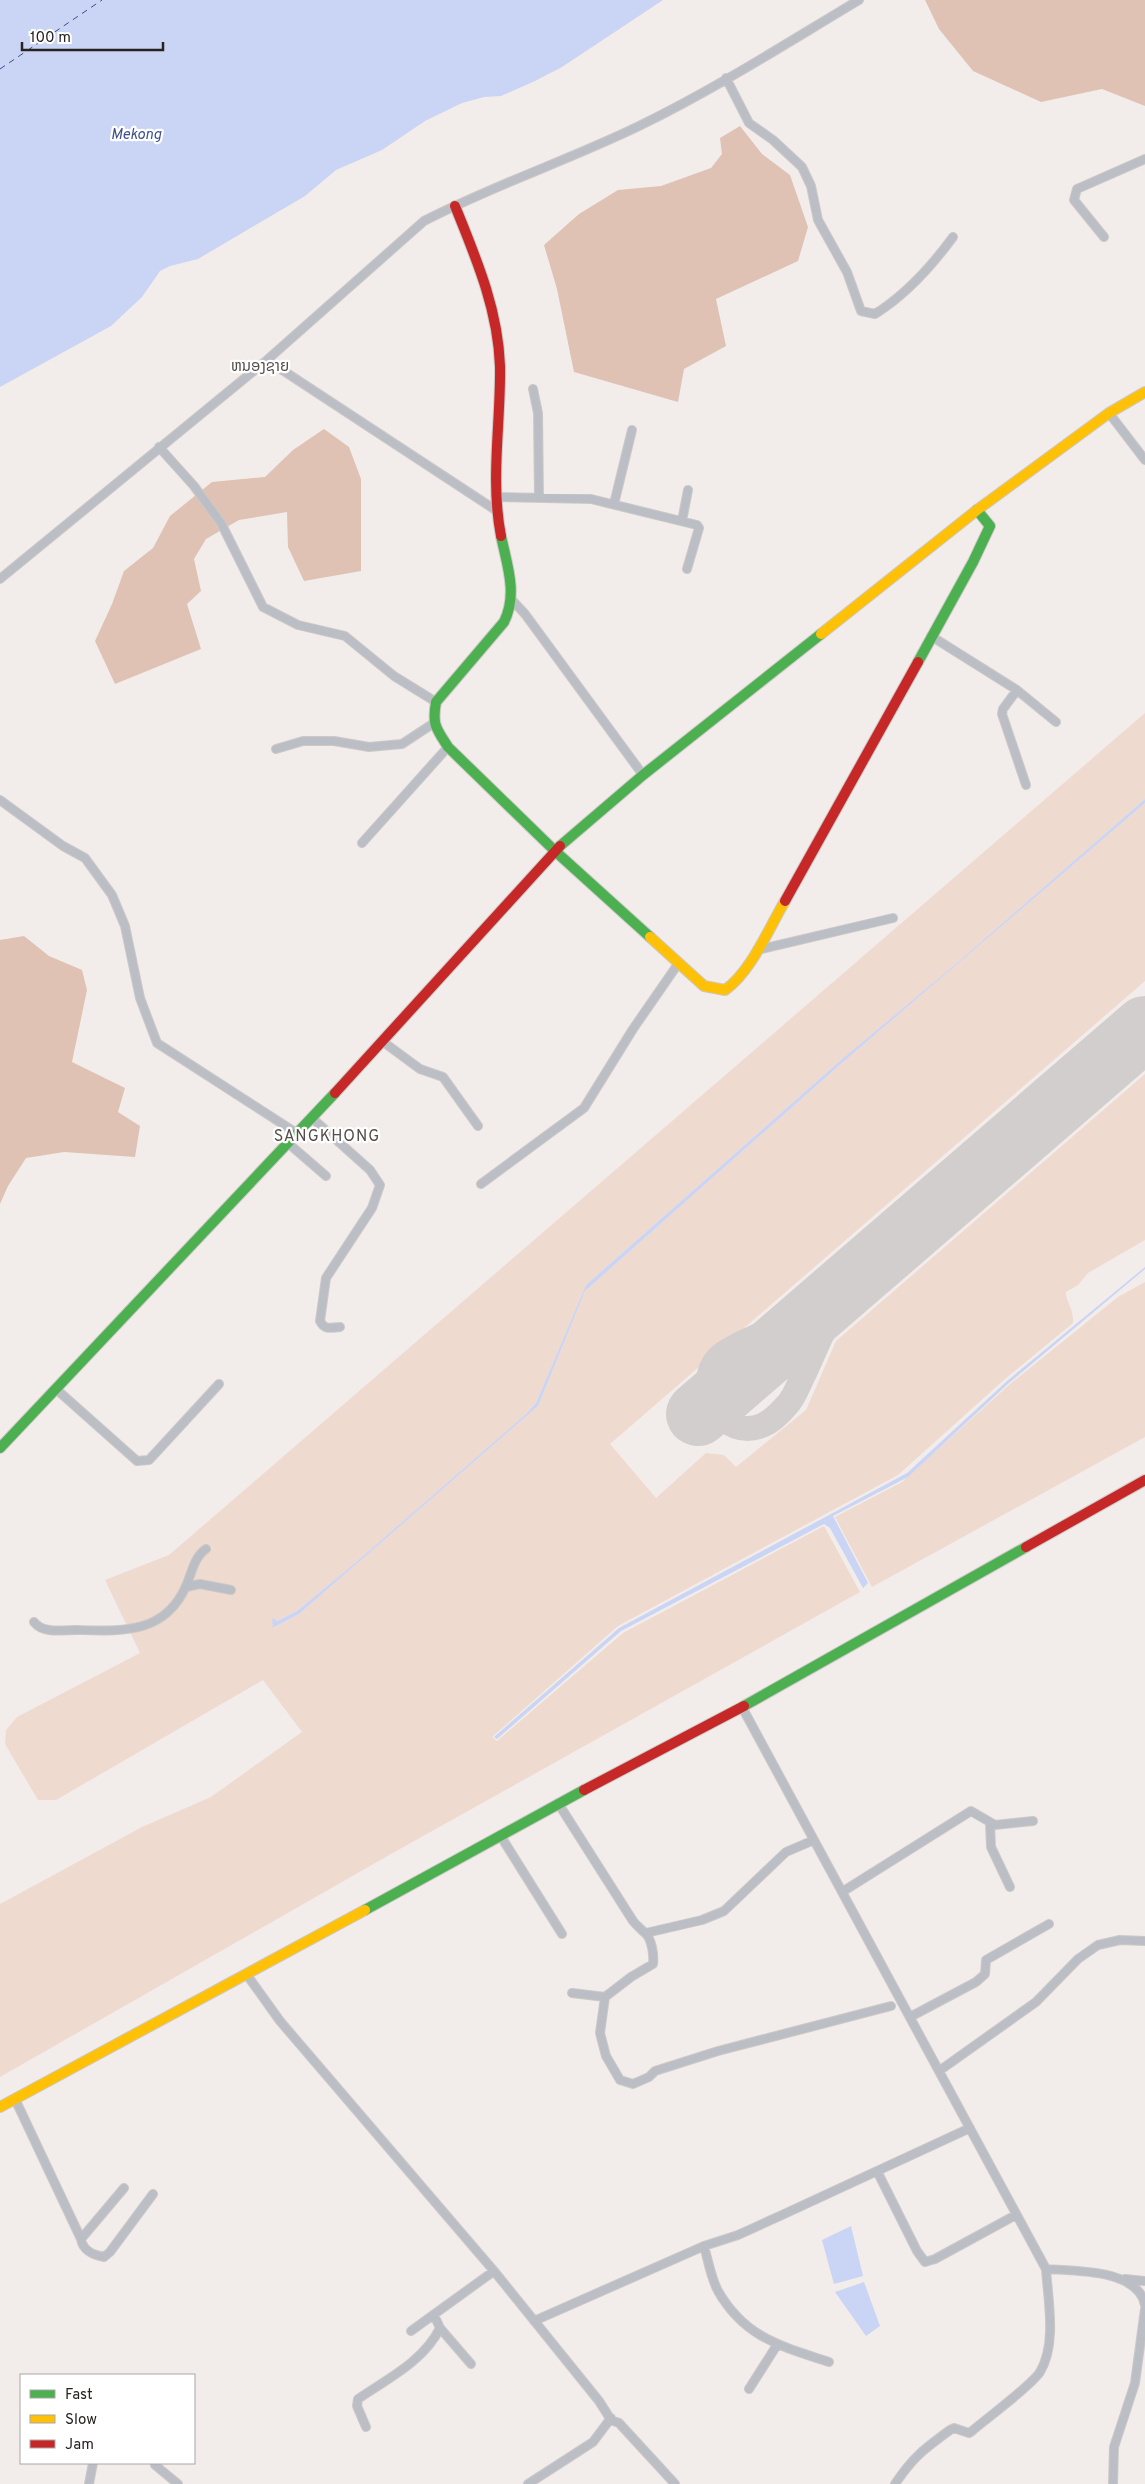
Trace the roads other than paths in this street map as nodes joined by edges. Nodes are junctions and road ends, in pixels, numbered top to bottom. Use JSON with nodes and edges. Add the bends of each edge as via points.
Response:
{"nodes":[{"id":1,"x":859,"y":0,"type":"edge"},
{"id":2,"x":726,"y":78,"type":"junction"},
{"id":3,"x":1145,"y":158,"type":"edge"},
{"id":4,"x":455,"y":206,"type":"junction"},
{"id":5,"x":952,"y":237,"type":"dead end"},
{"id":6,"x":1104,"y":237,"type":"dead end"},
{"id":7,"x":267,"y":360,"type":"junction"},
{"id":8,"x":533,"y":389,"type":"dead end"},
{"id":9,"x":1145,"y":392,"type":"edge"},
{"id":10,"x":1109,"y":413,"type":"junction"},
{"id":11,"x":632,"y":430,"type":"dead end"},
{"id":12,"x":159,"y":447,"type":"junction"},
{"id":13,"x":1145,"y":460,"type":"edge"},
{"id":14,"x":688,"y":490,"type":"dead end"},
{"id":15,"x":497,"y":497,"type":"junction"},
{"id":16,"x":539,"y":497,"type":"junction"},
{"id":17,"x":614,"y":504,"type":"junction"},
{"id":18,"x":977,"y":510,"type":"junction"},
{"id":19,"x":497,"y":511,"type":"junction"},
{"id":20,"x":682,"y":521,"type":"junction"},
{"id":21,"x":687,"y":569,"type":"dead end"},
{"id":22,"x":0,"y":579,"type":"edge"},
{"id":23,"x":511,"y":599,"type":"junction"},
{"id":24,"x":931,"y":636,"type":"junction"},
{"id":25,"x":1017,"y":690,"type":"junction"},
{"id":26,"x":436,"y":702,"type":"junction"},
{"id":27,"x":1056,"y":722,"type":"dead end"},
{"id":28,"x":434,"y":723,"type":"junction"},
{"id":29,"x":448,"y":747,"type":"junction"},
{"id":30,"x":276,"y":749,"type":"dead end"},
{"id":31,"x":643,"y":775,"type":"junction"},
{"id":32,"x":1026,"y":785,"type":"dead end"},
{"id":33,"x":0,"y":800,"type":"edge"},
{"id":34,"x":362,"y":843,"type":"dead end"},
{"id":35,"x":555,"y":851,"type":"junction"},
{"id":36,"x":893,"y":918,"type":"dead end"},
{"id":37,"x":757,"y":950,"type":"junction"},
{"id":38,"x":678,"y":964,"type":"junction"},
{"id":39,"x":382,"y":1041,"type":"junction"},
{"id":40,"x":312,"y":1118,"type":"junction"},
{"id":41,"x":478,"y":1126,"type":"dead end"},
{"id":42,"x":298,"y":1134,"type":"junction"},
{"id":43,"x":289,"y":1144,"type":"junction"},
{"id":44,"x":326,"y":1176,"type":"dead end"},
{"id":45,"x":480,"y":1184,"type":"dead end"},
{"id":46,"x":340,"y":1327,"type":"dead end"},
{"id":47,"x":219,"y":1384,"type":"dead end"},
{"id":48,"x":56,"y":1389,"type":"junction"},
{"id":49,"x":0,"y":1448,"type":"edge"},
{"id":50,"x":1145,"y":1480,"type":"edge"},
{"id":51,"x":206,"y":1549,"type":"dead end"},
{"id":52,"x":186,"y":1587,"type":"junction"},
{"id":53,"x":231,"y":1590,"type":"dead end"},
{"id":54,"x":34,"y":1622,"type":"dead end"},
{"id":55,"x":742,"y":1706,"type":"junction"},
{"id":56,"x":558,"y":1803,"type":"junction"},
{"id":57,"x":1033,"y":1821,"type":"dead end"},
{"id":58,"x":990,"y":1823,"type":"junction"},
{"id":59,"x":500,"y":1835,"type":"junction"},
{"id":60,"x":814,"y":1840,"type":"junction"},
{"id":61,"x":1010,"y":1887,"type":"dead end"},
{"id":62,"x":842,"y":1892,"type":"junction"},
{"id":63,"x":1049,"y":1924,"type":"dead end"},
{"id":64,"x":646,"y":1933,"type":"junction"},
{"id":65,"x":562,"y":1934,"type":"dead end"},
{"id":66,"x":1145,"y":1941,"type":"edge"},
{"id":67,"x":247,"y":1974,"type":"junction"},
{"id":68,"x":572,"y":1993,"type":"dead end"},
{"id":69,"x":604,"y":1997,"type":"junction"},
{"id":70,"x":891,"y":2006,"type":"dead end"},
{"id":71,"x":910,"y":2017,"type":"junction"},
{"id":72,"x":939,"y":2070,"type":"junction"},
{"id":73,"x":15,"y":2099,"type":"junction"},
{"id":74,"x":0,"y":2107,"type":"edge"},
{"id":75,"x":970,"y":2128,"type":"junction"},
{"id":76,"x":877,"y":2171,"type":"junction"},
{"id":77,"x":124,"y":2188,"type":"dead end"},
{"id":78,"x":153,"y":2194,"type":"dead end"},
{"id":79,"x":1016,"y":2215,"type":"junction"},
{"id":80,"x":81,"y":2239,"type":"junction"},
{"id":81,"x":704,"y":2246,"type":"junction"},
{"id":82,"x":1046,"y":2269,"type":"junction"},
{"id":83,"x":494,"y":2270,"type":"junction"},
{"id":84,"x":1121,"y":2278,"type":"junction"},
{"id":85,"x":1145,"y":2281,"type":"edge"},
{"id":86,"x":1145,"y":2307,"type":"edge"},
{"id":87,"x":434,"y":2315,"type":"junction"},
{"id":88,"x":534,"y":2321,"type":"junction"},
{"id":89,"x":440,"y":2328,"type":"junction"},
{"id":90,"x":411,"y":2331,"type":"dead end"},
{"id":91,"x":777,"y":2345,"type":"junction"},
{"id":92,"x":829,"y":2362,"type":"dead end"},
{"id":93,"x":471,"y":2364,"type":"dead end"},
{"id":94,"x":749,"y":2389,"type":"dead end"},
{"id":95,"x":611,"y":2418,"type":"junction"},
{"id":96,"x":366,"y":2427,"type":"dead end"},
{"id":97,"x":93,"y":2464,"type":"edge"},
{"id":98,"x":155,"y":2465,"type":"dead end"},
{"id":99,"x":89,"y":2484,"type":"edge"},
{"id":100,"x":178,"y":2484,"type":"edge"},
{"id":101,"x":528,"y":2484,"type":"edge"},
{"id":102,"x":675,"y":2484,"type":"edge"},
{"id":103,"x":895,"y":2484,"type":"edge"},
{"id":104,"x":1113,"y":2484,"type":"edge"}],
"edges":[{"from":1,"to":2,"type":"street"},
{"from":2,"to":4,"type":"street","via":[[638,126]]},
{"from":2,"to":5,"type":"street","via":[[749,123],[802,167],[811,186],[818,220],[846,272],[860,311],[875,314],[886,308],[929,270]]},
{"from":3,"to":6,"type":"street","via":[[1077,189],[1074,200]]},
{"from":4,"to":7,"type":"street","via":[[424,221]]},
{"from":4,"to":15,"type":"street","via":[[485,282],[499,351]]},
{"from":7,"to":12,"type":"street"},
{"from":7,"to":19,"type":"street"},
{"from":8,"to":16,"type":"street","via":[[538,413]]},
{"from":9,"to":10,"type":"street"},
{"from":10,"to":13,"type":"street"},
{"from":10,"to":18,"type":"street"},
{"from":11,"to":17,"type":"street"},
{"from":12,"to":22,"type":"street"},
{"from":12,"to":26,"type":"street","via":[[221,523],[263,607],[298,624],[345,636],[394,676]]},
{"from":14,"to":20,"type":"street"},
{"from":15,"to":16,"type":"street"},
{"from":15,"to":19,"type":"street"},
{"from":16,"to":17,"type":"street","via":[[591,499]]},
{"from":17,"to":20,"type":"street"},
{"from":18,"to":24,"type":"street","via":[[990,526]]},
{"from":18,"to":31,"type":"street"},
{"from":19,"to":23,"type":"street"},
{"from":20,"to":21,"type":"street","via":[[700,528]]},
{"from":23,"to":26,"type":"street","via":[[510,614]]},
{"from":23,"to":31,"type":"street"},
{"from":24,"to":25,"type":"street"},
{"from":24,"to":37,"type":"street"},
{"from":25,"to":27,"type":"street"},
{"from":25,"to":32,"type":"street","via":[[1002,714]]},
{"from":26,"to":28,"type":"street"},
{"from":28,"to":29,"type":"street"},
{"from":28,"to":30,"type":"street","via":[[402,744],[369,747],[304,740]]},
{"from":29,"to":34,"type":"street"},
{"from":29,"to":35,"type":"street"},
{"from":31,"to":35,"type":"street"},
{"from":33,"to":42,"type":"street","via":[[85,858],[112,895],[125,926],[140,998],[157,1043]]},
{"from":35,"to":38,"type":"street"},
{"from":35,"to":39,"type":"street"},
{"from":36,"to":37,"type":"street"},
{"from":37,"to":38,"type":"street","via":[[735,983],[725,990],[704,986]]},
{"from":38,"to":45,"type":"street","via":[[584,1108]]},
{"from":39,"to":40,"type":"street"},
{"from":39,"to":41,"type":"street","via":[[420,1069],[443,1077]]},
{"from":40,"to":42,"type":"street"},
{"from":40,"to":46,"type":"street","via":[[370,1170],[380,1185],[372,1208],[326,1278],[320,1321],[327,1328]]},
{"from":42,"to":43,"type":"street"},
{"from":43,"to":44,"type":"street"},
{"from":43,"to":48,"type":"street"},
{"from":47,"to":48,"type":"street","via":[[149,1460],[142,1462],[122,1450]]},
{"from":48,"to":49,"type":"street"},
{"from":50,"to":55,"type":"street"},
{"from":51,"to":52,"type":"street","via":[[198,1555]]},
{"from":52,"to":53,"type":"street","via":[[200,1584]]},
{"from":52,"to":54,"type":"street","via":[[176,1604],[146,1626],[112,1630],[50,1630],[38,1627]]},
{"from":55,"to":56,"type":"street"},
{"from":55,"to":60,"type":"street"},
{"from":56,"to":59,"type":"street"},
{"from":56,"to":64,"type":"street","via":[[633,1921]]},
{"from":57,"to":58,"type":"street","via":[[1003,1826]]},
{"from":58,"to":61,"type":"street","via":[[991,1847]]},
{"from":58,"to":62,"type":"street","via":[[975,1812],[967,1812]]},
{"from":59,"to":65,"type":"street"},
{"from":59,"to":67,"type":"street"},
{"from":60,"to":62,"type":"street"},
{"from":60,"to":64,"type":"street","via":[[786,1852],[724,1911],[702,1920]]},
{"from":62,"to":71,"type":"street"},
{"from":63,"to":71,"type":"street","via":[[986,1960],[985,1974],[976,1982]]},
{"from":64,"to":69,"type":"street","via":[[654,1954],[653,1964]]},
{"from":66,"to":72,"type":"street","via":[[1120,1940],[1098,1945],[1078,1959],[1036,2002]]},
{"from":67,"to":73,"type":"street"},
{"from":67,"to":83,"type":"street","via":[[280,2021]]},
{"from":68,"to":69,"type":"street"},
{"from":69,"to":70,"type":"street","via":[[600,2033],[606,2056],[620,2080],[632,2084],[655,2071],[718,2051]]},
{"from":71,"to":72,"type":"street"},
{"from":72,"to":75,"type":"street"},
{"from":73,"to":74,"type":"street"},
{"from":73,"to":80,"type":"street"},
{"from":75,"to":76,"type":"street"},
{"from":75,"to":79,"type":"street"},
{"from":76,"to":79,"type":"street","via":[[925,2262]]},
{"from":76,"to":81,"type":"street","via":[[738,2235]]},
{"from":77,"to":80,"type":"street"},
{"from":78,"to":80,"type":"street","via":[[104,2257],[85,2249]]},
{"from":79,"to":82,"type":"street"},
{"from":81,"to":88,"type":"street"},
{"from":81,"to":91,"type":"street","via":[[718,2290],[739,2318],[761,2337]]},
{"from":82,"to":84,"type":"street"},
{"from":82,"to":103,"type":"street","via":[[1050,2317],[1048,2351],[1040,2372],[972,2431],[950,2430],[921,2452],[910,2461]]},
{"from":83,"to":87,"type":"street"},
{"from":83,"to":88,"type":"street"},
{"from":84,"to":85,"type":"street"},
{"from":84,"to":86,"type":"street","via":[[1140,2292]]},
{"from":86,"to":104,"type":"street","via":[[1135,2383],[1114,2448]]},
{"from":87,"to":89,"type":"street"},
{"from":87,"to":90,"type":"street"},
{"from":88,"to":95,"type":"street"},
{"from":89,"to":93,"type":"street"},
{"from":89,"to":96,"type":"street","via":[[428,2348],[358,2399],[357,2406]]},
{"from":91,"to":92,"type":"street"},
{"from":91,"to":94,"type":"street"},
{"from":95,"to":101,"type":"street","via":[[593,2442]]},
{"from":95,"to":102,"type":"street"},
{"from":97,"to":99,"type":"street"},
{"from":98,"to":100,"type":"street"}]}
